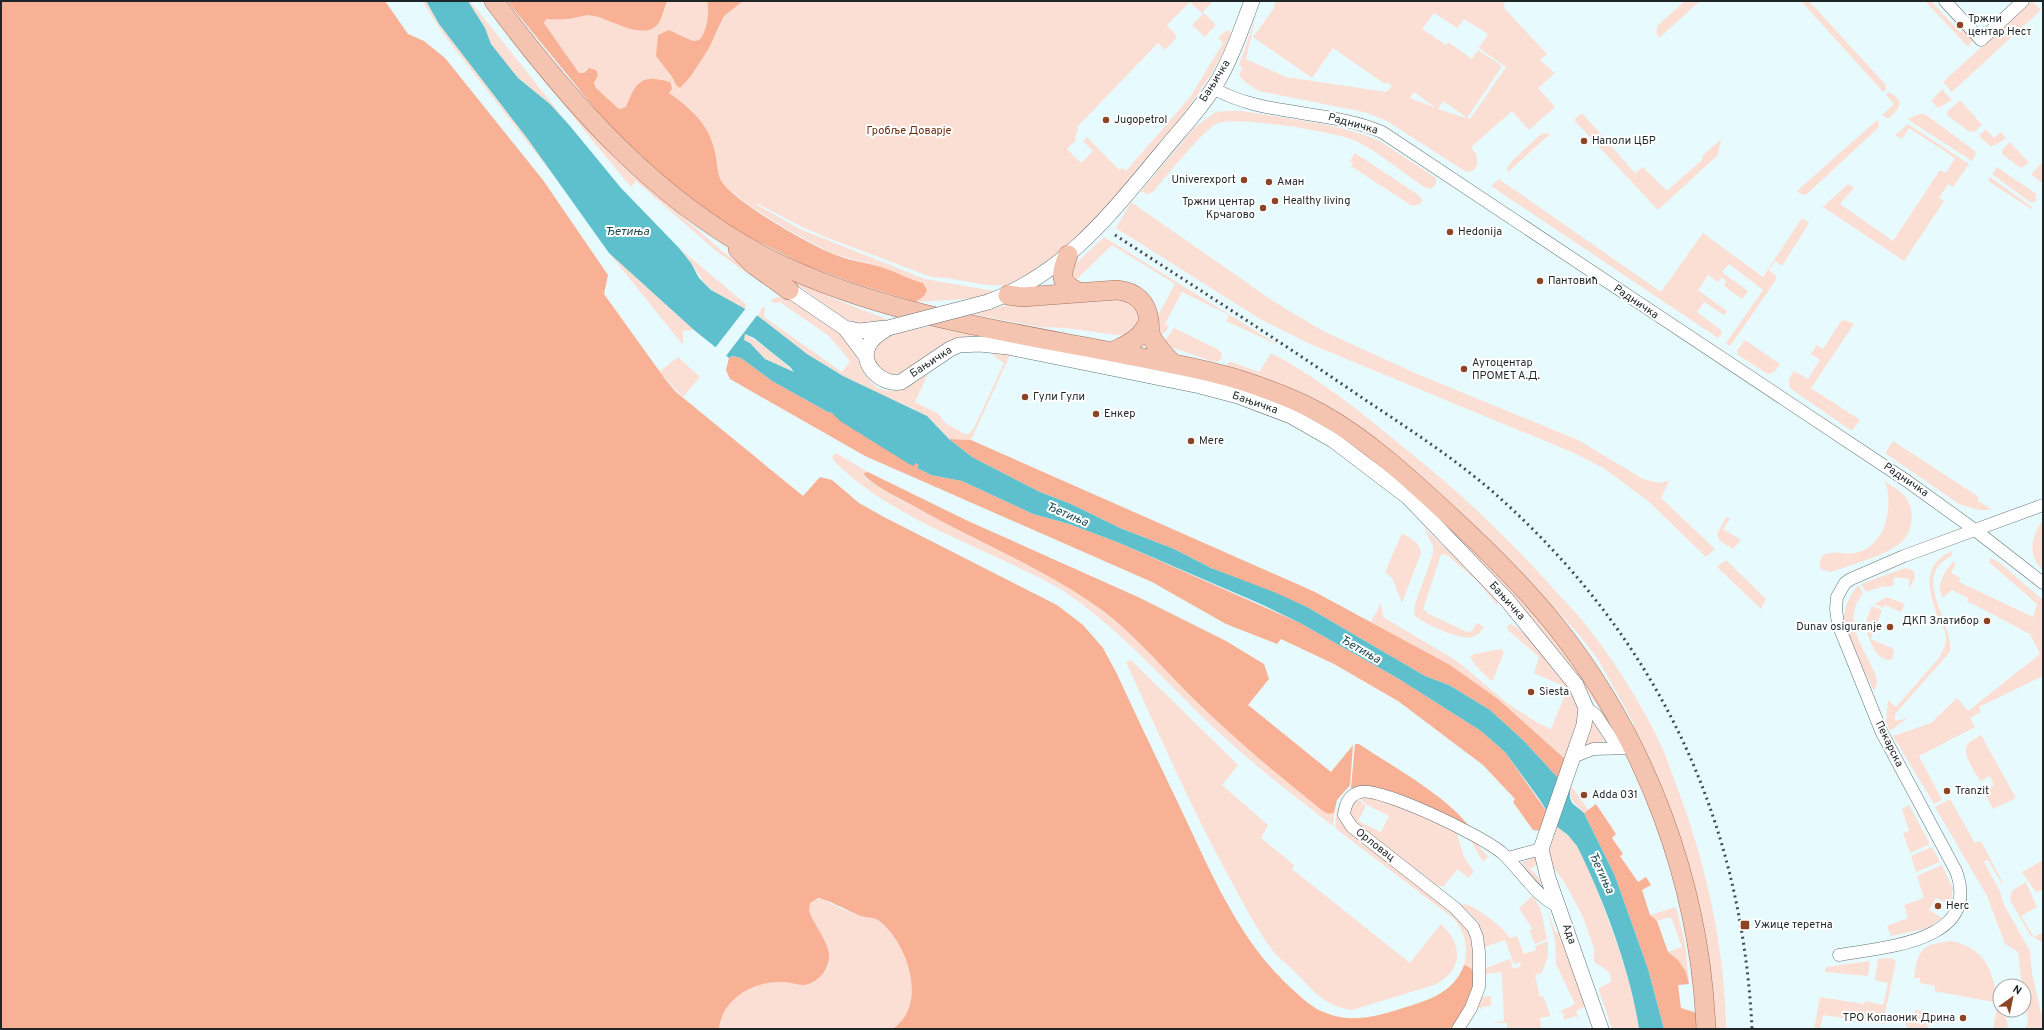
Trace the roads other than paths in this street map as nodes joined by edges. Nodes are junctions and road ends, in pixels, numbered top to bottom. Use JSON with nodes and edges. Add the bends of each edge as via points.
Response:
{"nodes":[{"id":1,"x":494,"y":1,"type":"edge"},
{"id":2,"x":1252,"y":1,"type":"edge"},
{"id":3,"x":1945,"y":1,"type":"edge"},
{"id":4,"x":2023,"y":1,"type":"edge"},
{"id":5,"x":1213,"y":88,"type":"junction"},
{"id":6,"x":720,"y":230,"type":"junction"},
{"id":7,"x":1068,"y":256,"type":"junction"},
{"id":8,"x":789,"y":290,"type":"joint"},
{"id":9,"x":1078,"y":292,"type":"junction"},
{"id":10,"x":1008,"y":295,"type":"junction"},
{"id":11,"x":933,"y":316,"type":"junction"},
{"id":12,"x":1149,"y":321,"type":"junction"},
{"id":13,"x":845,"y":328,"type":"junction"},
{"id":14,"x":888,"y":328,"type":"junction"},
{"id":15,"x":1112,"y":352,"type":"junction"},
{"id":16,"x":866,"y":356,"type":"junction"},
{"id":17,"x":1173,"y":364,"type":"junction"},
{"id":18,"x":2043,"y":505,"type":"edge"},
{"id":19,"x":1976,"y":530,"type":"junction"},
{"id":20,"x":2043,"y":583,"type":"edge"},
{"id":21,"x":1586,"y":708,"type":"junction"},
{"id":22,"x":1625,"y":748,"type":"junction"},
{"id":23,"x":1573,"y":757,"type":"junction"},
{"id":24,"x":1543,"y":844,"type":"junction"},
{"id":25,"x":1508,"y":858,"type":"junction"},
{"id":26,"x":1558,"y":905,"type":"junction"},
{"id":27,"x":1839,"y":955,"type":"dead end"},
{"id":28,"x":1463,"y":1027,"type":"edge"},
{"id":29,"x":1601,"y":1029,"type":"edge"},
{"id":30,"x":1706,"y":1029,"type":"edge"}],
"edges":[{"from":1,"to":6,"type":"main road","via":[[613,142],[665,190]]},
{"from":2,"to":5,"type":"street","name":"Бањичка","via":[[1233,50]]},
{"from":3,"to":4,"type":"street","via":[[1981,40]]},
{"from":5,"to":7,"type":"street","name":"Бањичка","via":[[1106,220]]},
{"from":5,"to":19,"type":"street","name":"Радничка","via":[[1246,103],[1344,119],[1382,132],[1702,346],[1833,430]]},
{"from":6,"to":8,"type":"main road","via":[[754,265]]},
{"from":6,"to":11,"type":"main road","via":[[757,252],[806,275],[883,303]]},
{"from":7,"to":9,"type":"main road","via":[[1062,271],[1063,282]]},
{"from":7,"to":10,"type":"street","name":"Бањичка","via":[[1043,275]]},
{"from":8,"to":13,"type":"street","name":"Бањичка"},
{"from":9,"to":10,"type":"main road","via":[[1022,297]]},
{"from":9,"to":12,"type":"main road","via":[[1117,290],[1131,293],[1144,302]]},
{"from":10,"to":11,"type":"street","name":"Бањичка","bridge":true},
{"from":11,"to":14,"type":"street","name":"Бањичка","bridge":true},
{"from":11,"to":15,"type":"main road"},
{"from":12,"to":15,"type":"main road","via":[[1137,339]]},
{"from":12,"to":17,"type":"main road","via":[[1154,341]]},
{"from":13,"to":14,"type":"street","name":"Бањичка","via":[[860,331]]},
{"from":13,"to":16,"type":"street"},
{"from":14,"to":16,"type":"street","name":"Бањичка","via":[[874,338]]},
{"from":15,"to":17,"type":"main road"},
{"from":16,"to":21,"type":"street","name":"Бањичка","via":[[876,374],[896,383],[905,380],[959,345],[972,343],[1008,348],[1200,386],[1238,396],[1291,416],[1333,440],[1415,504],[1515,609],[1568,674],[1580,692]]},
{"from":17,"to":22,"type":"main road","via":[[1241,381],[1304,405],[1340,425],[1402,473],[1493,557],[1546,614],[1611,707]]},
{"from":18,"to":19,"type":"street"},
{"from":19,"to":20,"type":"street","name":"Радничка"},
{"from":19,"to":27,"type":"street","name":"Пекарска","via":[[1904,556],[1851,579],[1845,583],[1838,597],[1838,624],[1870,704],[1894,756],[1956,871],[1961,894],[1955,913],[1943,928],[1932,935],[1910,942]]},
{"from":21,"to":22,"type":"street","name":"Бањичка","via":[[1596,715]]},
{"from":21,"to":23,"type":"street","via":[[1584,725]]},
{"from":22,"to":23,"type":"street","via":[[1593,749]]},
{"from":22,"to":30,"type":"main road","via":[[1658,805],[1674,848],[1692,917],[1703,988]]},
{"from":23,"to":24,"type":"street"},
{"from":24,"to":25,"type":"street"},
{"from":24,"to":26,"type":"street","name":"Ада","via":[[1543,862]]},
{"from":25,"to":26,"type":"street","name":"Орловац","via":[[1547,900]]},
{"from":25,"to":28,"type":"street","name":"Орловац","via":[[1468,831],[1369,791],[1353,795],[1345,808],[1344,815],[1352,827],[1456,908],[1473,927],[1479,952],[1479,987]]},
{"from":26,"to":29,"type":"street","name":"Ада"}]}
